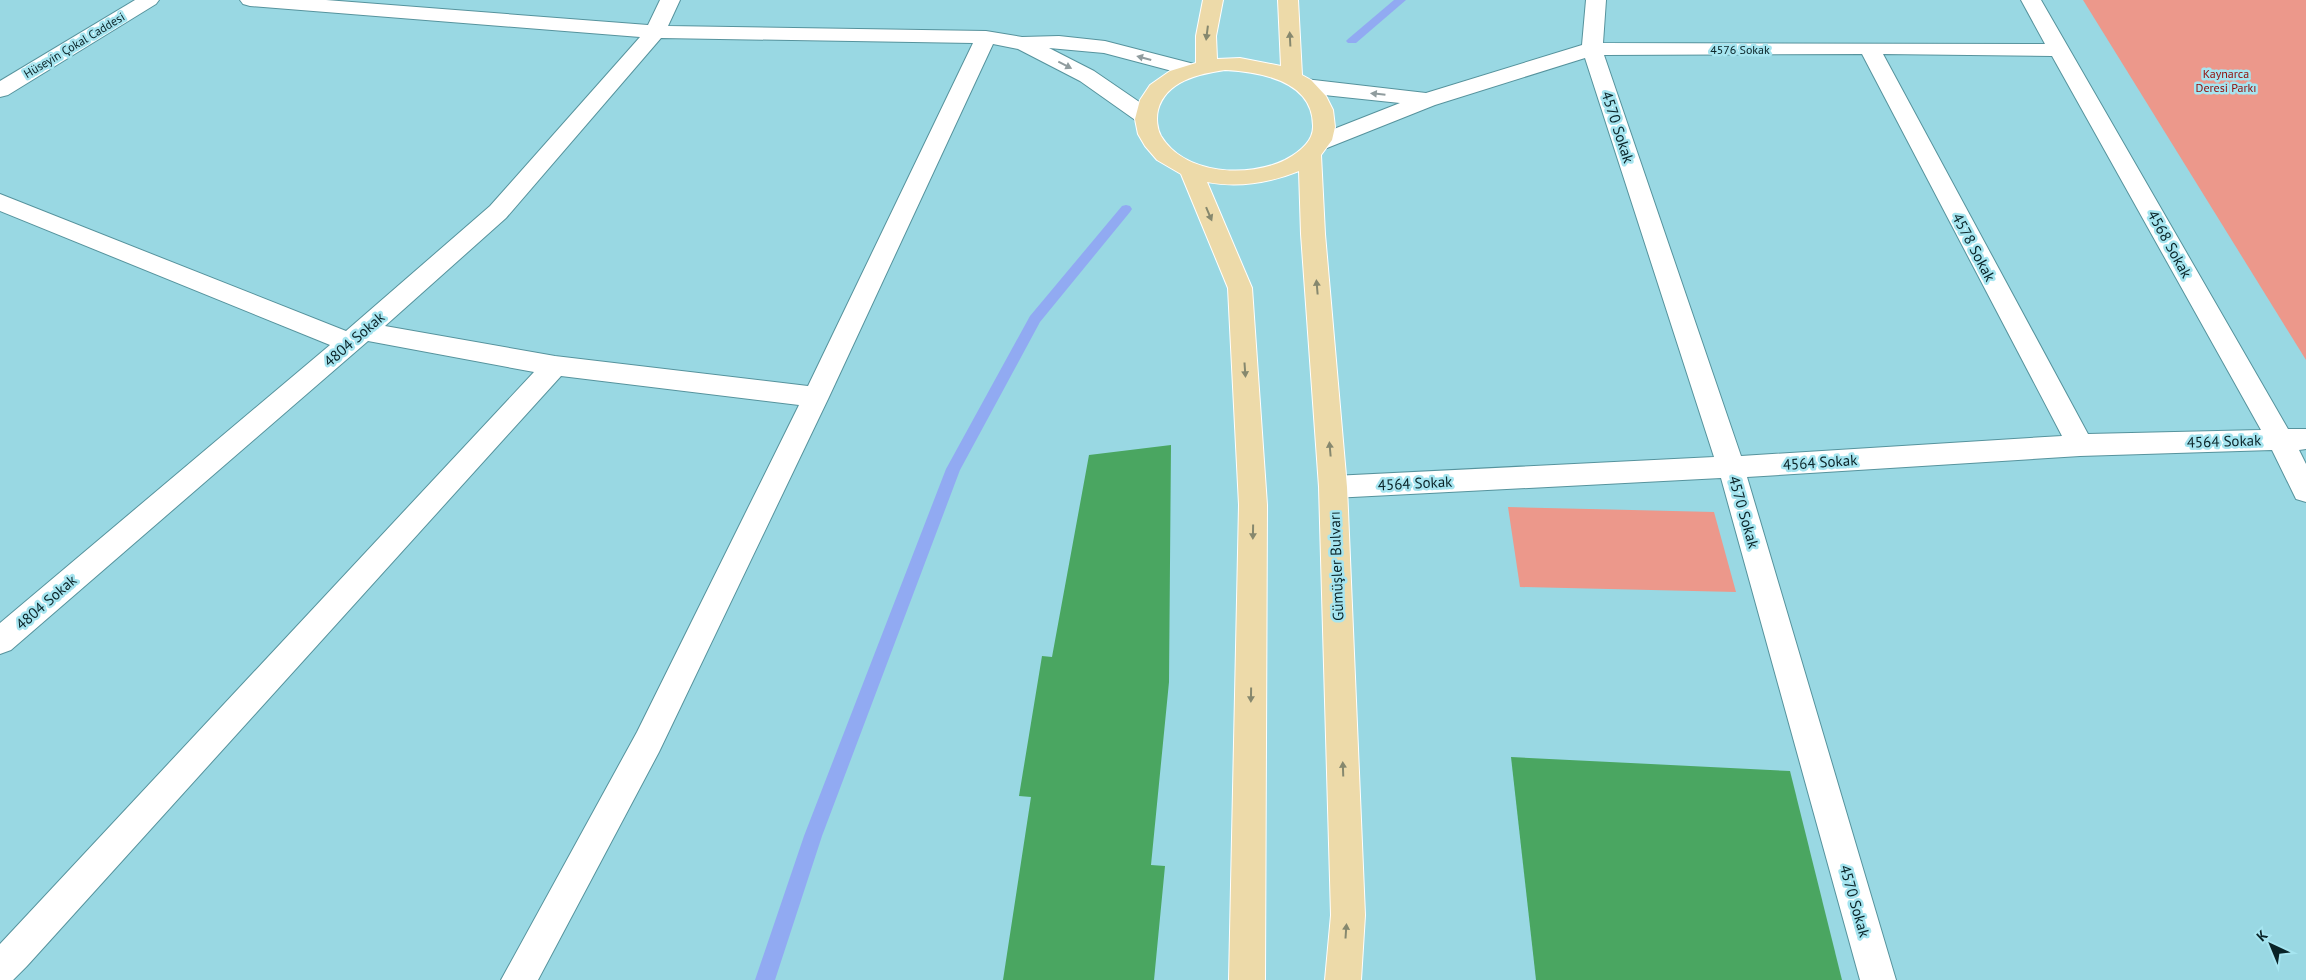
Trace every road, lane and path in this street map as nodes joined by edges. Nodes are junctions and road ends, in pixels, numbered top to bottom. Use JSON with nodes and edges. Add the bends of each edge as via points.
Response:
{"nodes":[{"id":1,"x":149,"y":0,"type":"edge"},
{"id":2,"x":250,"y":0,"type":"edge"},
{"id":3,"x":670,"y":0,"type":"edge"},
{"id":4,"x":1213,"y":0,"type":"edge"},
{"id":5,"x":1288,"y":0,"type":"edge"},
{"id":6,"x":1596,"y":0,"type":"edge"},
{"id":7,"x":2031,"y":0,"type":"edge"},
{"id":8,"x":364,"y":4,"type":"edge"},
{"id":9,"x":655,"y":32,"type":"junction"},
{"id":10,"x":986,"y":37,"type":"junction"},
{"id":11,"x":1022,"y":43,"type":"junction"},
{"id":12,"x":1869,"y":48,"type":"junction"},
{"id":13,"x":1592,"y":49,"type":"junction"},
{"id":14,"x":2061,"y":50,"type":"junction"},
{"id":15,"x":1199,"y":68,"type":"junction"},
{"id":16,"x":1298,"y":82,"type":"junction"},
{"id":17,"x":0,"y":90,"type":"edge"},
{"id":18,"x":1427,"y":100,"type":"junction"},
{"id":19,"x":1146,"y":117,"type":"junction"},
{"id":20,"x":1315,"y":148,"type":"junction"},
{"id":21,"x":1190,"y":169,"type":"junction"},
{"id":22,"x":0,"y":202,"type":"edge"},
{"id":23,"x":357,"y":337,"type":"junction"},
{"id":24,"x":555,"y":366,"type":"junction"},
{"id":25,"x":816,"y":397,"type":"junction"},
{"id":26,"x":2293,"y":439,"type":"edge"},
{"id":27,"x":2080,"y":445,"type":"junction"},
{"id":28,"x":1731,"y":467,"type":"junction"},
{"id":29,"x":1333,"y":486,"type":"junction"},
{"id":30,"x":2306,"y":491,"type":"edge"},
{"id":31,"x":0,"y":641,"type":"edge"},
{"id":32,"x":0,"y":968,"type":"edge"},
{"id":33,"x":520,"y":980,"type":"edge"},
{"id":34,"x":1247,"y":980,"type":"edge"},
{"id":35,"x":1343,"y":980,"type":"edge"},
{"id":36,"x":1878,"y":980,"type":"edge"}],
"edges":[{"from":1,"to":17,"type":"street","name":"Hüseyin Çokal Caddesi"},
{"from":2,"to":8,"type":"street"},
{"from":3,"to":9,"type":"street","name":"4804 Sokak"},
{"from":4,"to":15,"type":"main road","one_way":true},
{"from":16,"to":5,"type":"main road","one_way":true},
{"from":6,"to":13,"type":"street"},
{"from":7,"to":14,"type":"street","name":"4568 Sokak"},
{"from":8,"to":9,"type":"street"},
{"from":9,"to":10,"type":"street"},
{"from":9,"to":23,"type":"street","name":"4804 Sokak","via":[[498,212]]},
{"from":10,"to":11,"type":"street"},
{"from":10,"to":25,"type":"street"},
{"from":15,"to":11,"type":"street","one_way":true,"via":[[1105,47],[1059,42]]},
{"from":11,"to":19,"type":"street","one_way":true,"via":[[1086,76]]},
{"from":12,"to":13,"type":"street","name":"4576 Sokak"},
{"from":12,"to":14,"type":"street","name":"4576 Sokak"},
{"from":12,"to":27,"type":"street","name":"4578 Sokak"},
{"from":13,"to":18,"type":"street","name":"4576 Sokak"},
{"from":13,"to":28,"type":"street","name":"4570 Sokak"},
{"from":14,"to":26,"type":"street","name":"4568 Sokak"},
{"from":15,"to":16,"type":"main road","via":[[1224,64],[1260,66]]},
{"from":15,"to":19,"type":"main road","via":[[1163,85],[1148,106]]},
{"from":18,"to":16,"type":"street","name":"4576 Sokak","one_way":true},
{"from":16,"to":20,"type":"main road","via":[[1315,96],[1322,107],[1324,131]]},
{"from":18,"to":20,"type":"street","name":"4576 Sokak"},
{"from":19,"to":21,"type":"main road","via":[[1147,129],[1162,152]]},
{"from":20,"to":21,"type":"main road","via":[[1283,170],[1247,177],[1227,177]]},
{"from":29,"to":20,"type":"main road","name":"Gümüşler Bulvarı","one_way":true,"via":[[1313,234]]},
{"from":21,"to":34,"type":"main road","one_way":true,"via":[[1240,288],[1253,505]]},
{"from":22,"to":23,"type":"street"},
{"from":23,"to":24,"type":"street"},
{"from":23,"to":31,"type":"street","name":"4804 Sokak"},
{"from":24,"to":25,"type":"street"},
{"from":24,"to":32,"type":"street"},
{"from":25,"to":33,"type":"street","via":[[648,742]]},
{"from":26,"to":27,"type":"street","name":"4564 Sokak"},
{"from":26,"to":30,"type":"street","name":"4568 Sokak"},
{"from":27,"to":28,"type":"street","name":"4564 Sokak"},
{"from":28,"to":29,"type":"street","name":"4564 Sokak"},
{"from":28,"to":36,"type":"street","name":"4570 Sokak"},
{"from":35,"to":29,"type":"main road","name":"Gümüşler Bulvarı","one_way":true,"via":[[1348,915]]}]}
